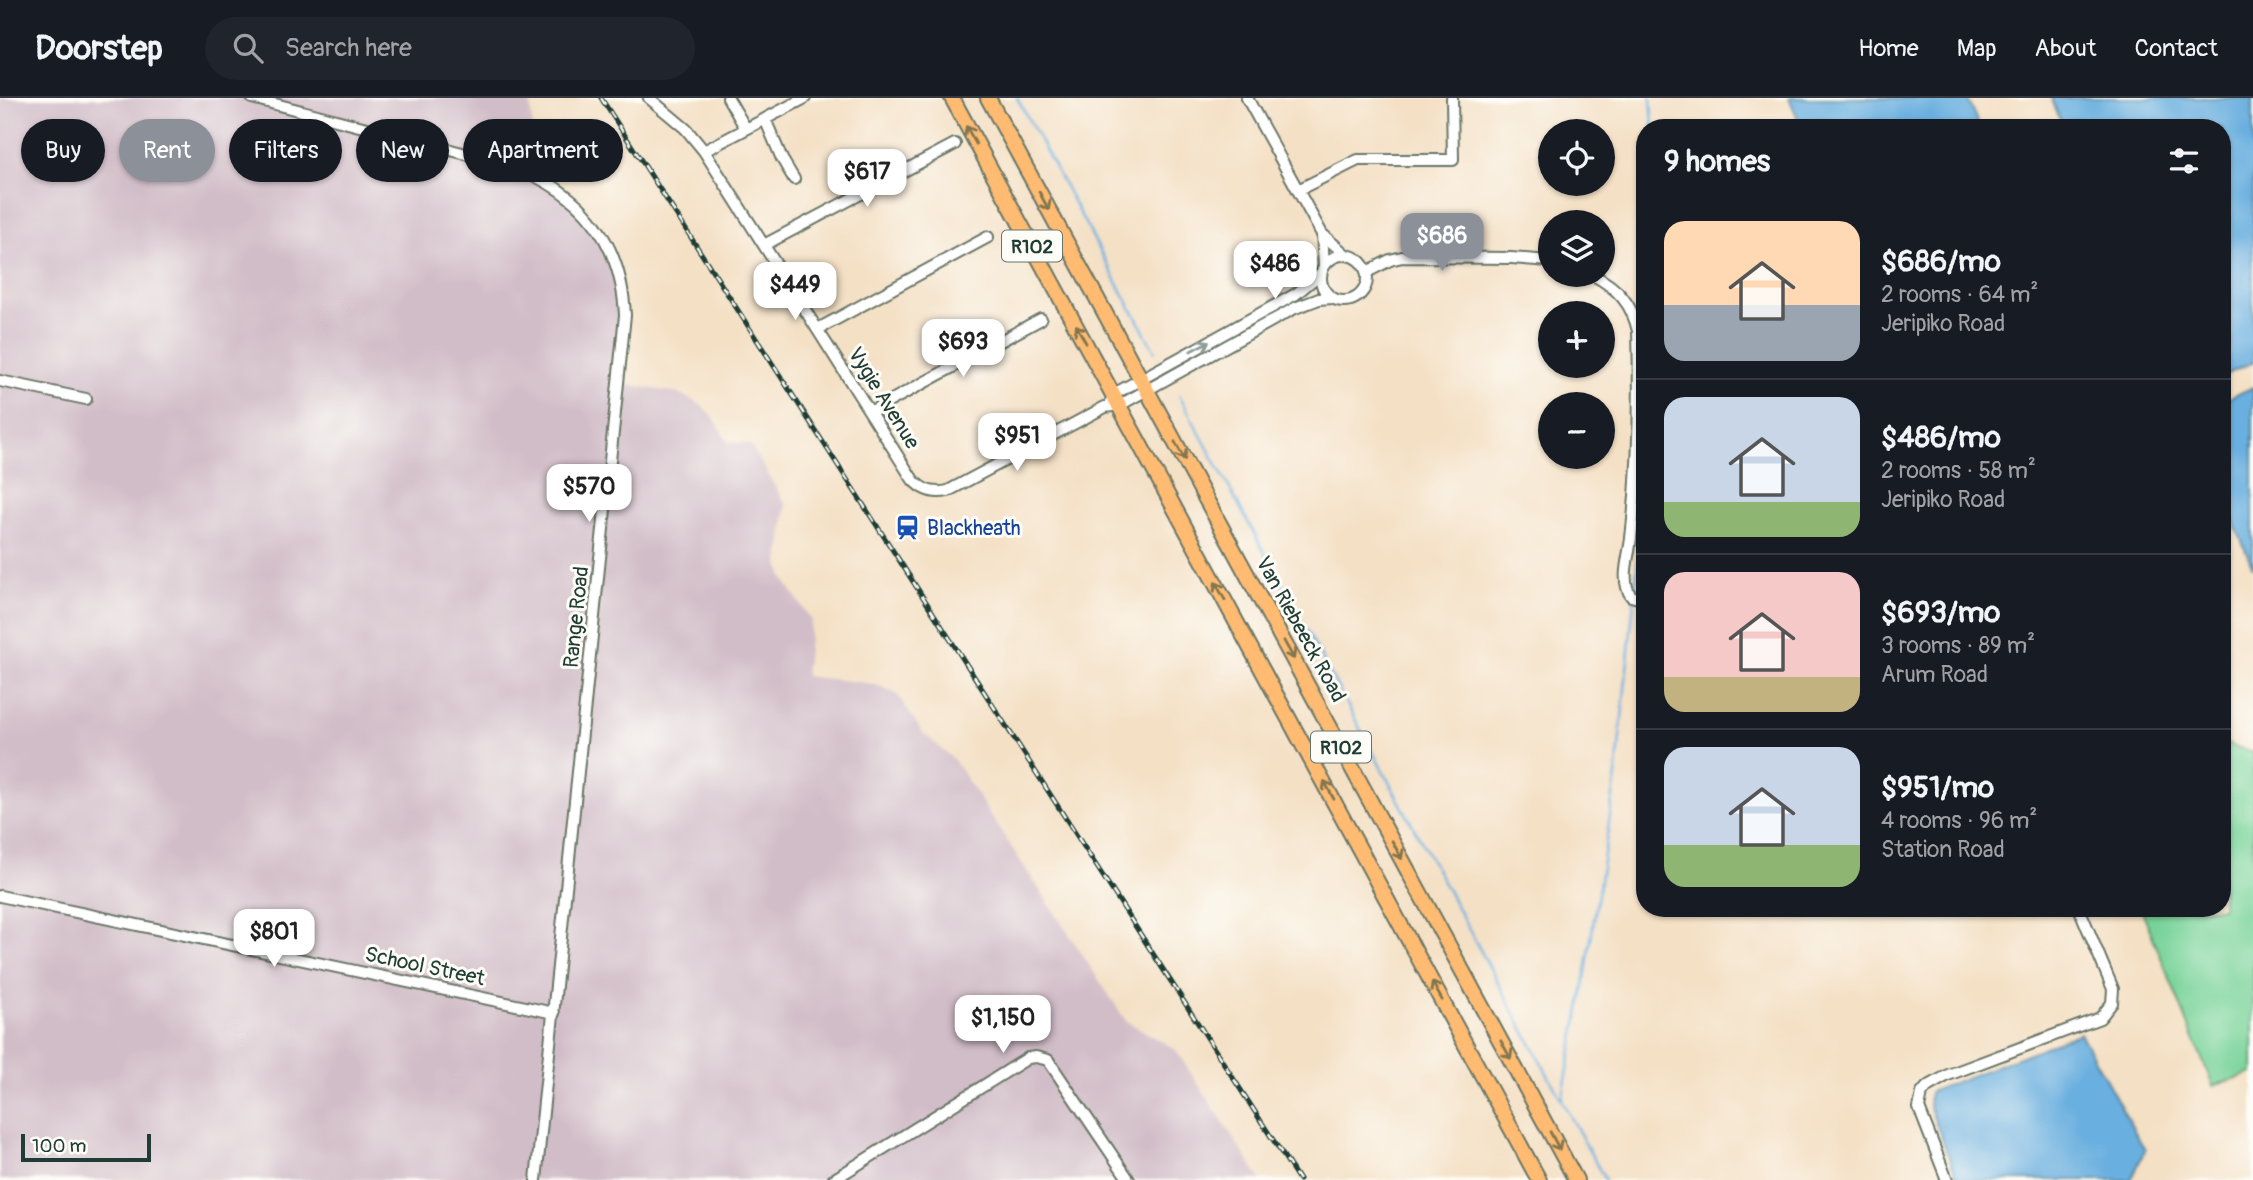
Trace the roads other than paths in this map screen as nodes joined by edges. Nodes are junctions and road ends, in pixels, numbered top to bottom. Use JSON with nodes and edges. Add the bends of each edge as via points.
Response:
{"nodes":[{"id":1,"x":252,"y":98,"type":"edge"},
{"id":2,"x":649,"y":98,"type":"edge"},
{"id":3,"x":729,"y":98,"type":"edge"},
{"id":4,"x":805,"y":98,"type":"edge"},
{"id":5,"x":952,"y":98,"type":"edge"},
{"id":6,"x":988,"y":98,"type":"edge"},
{"id":7,"x":1247,"y":98,"type":"edge"},
{"id":8,"x":1452,"y":98,"type":"edge"},
{"id":9,"x":765,"y":119,"type":"junction"},
{"id":10,"x":746,"y":130,"type":"junction"},
{"id":11,"x":955,"y":145,"type":"dead end"},
{"id":12,"x":704,"y":151,"type":"junction"},
{"id":13,"x":794,"y":179,"type":"dead end"},
{"id":14,"x":1298,"y":191,"type":"junction"},
{"id":15,"x":1322,"y":234,"type":"junction"},
{"id":16,"x":988,"y":237,"type":"dead end"},
{"id":17,"x":764,"y":245,"type":"junction"},
{"id":18,"x":1346,"y":255,"type":"junction"},
{"id":19,"x":1538,"y":260,"type":"edge"},
{"id":20,"x":1323,"y":270,"type":"junction"},
{"id":21,"x":1367,"y":272,"type":"junction"},
{"id":22,"x":1612,"y":287,"type":"edge"},
{"id":23,"x":1332,"y":298,"type":"junction"},
{"id":24,"x":1041,"y":319,"type":"dead end"},
{"id":25,"x":1636,"y":322,"type":"edge"},
{"id":26,"x":818,"y":329,"type":"junction"},
{"id":27,"x":0,"y":381,"type":"edge"},
{"id":28,"x":1143,"y":385,"type":"junction"},
{"id":29,"x":86,"y":399,"type":"dead end"},
{"id":30,"x":1114,"y":401,"type":"junction"},
{"id":31,"x":870,"y":412,"type":"junction"},
{"id":32,"x":1636,"y":475,"type":"edge"},
{"id":33,"x":1636,"y":597,"type":"edge"},
{"id":34,"x":0,"y":896,"type":"edge"},
{"id":35,"x":2082,"y":917,"type":"edge"},
{"id":36,"x":554,"y":1013,"type":"junction"},
{"id":37,"x":536,"y":1180,"type":"edge"},
{"id":38,"x":833,"y":1180,"type":"edge"},
{"id":39,"x":1129,"y":1180,"type":"edge"},
{"id":40,"x":1539,"y":1180,"type":"edge"},
{"id":41,"x":1576,"y":1180,"type":"edge"},
{"id":42,"x":1947,"y":1180,"type":"edge"}],
"edges":[{"from":1,"to":36,"type":"street","name":"Range Road","via":[[537,175],[582,209],[616,265],[625,315]]},
{"from":2,"to":12,"type":"street","name":"Vygie Avenue"},
{"from":3,"to":10,"type":"street"},
{"from":4,"to":9,"type":"street"},
{"from":30,"to":5,"type":"main road","number":"R102","one_way":true},
{"from":6,"to":28,"type":"main road","name":"Van Riebeeck Road","number":"R102","one_way":true},
{"from":7,"to":14,"type":"street"},
{"from":8,"to":14,"type":"street","via":[[1453,160],[1358,160]]},
{"from":9,"to":10,"type":"street"},
{"from":9,"to":13,"type":"street"},
{"from":10,"to":12,"type":"street"},
{"from":11,"to":17,"type":"street"},
{"from":12,"to":17,"type":"street","name":"Vygie Avenue"},
{"from":14,"to":15,"type":"street"},
{"from":15,"to":18,"type":"street"},
{"from":15,"to":20,"type":"street"},
{"from":16,"to":26,"type":"street"},
{"from":17,"to":26,"type":"street","name":"Vygie Avenue"},
{"from":18,"to":20,"type":"street","via":[[1333,257]]},
{"from":18,"to":21,"type":"street","via":[[1359,260]]},
{"from":19,"to":21,"type":"street","via":[[1402,257]]},
{"from":20,"to":23,"type":"street","via":[[1323,287]]},
{"from":28,"to":20,"type":"street","one_way":true,"via":[[1296,294]]},
{"from":21,"to":23,"type":"street","via":[[1367,284],[1357,298]]},
{"from":22,"to":25,"type":"street","via":[[1628,302]]},
{"from":23,"to":28,"type":"street","via":[[1295,308]]},
{"from":24,"to":31,"type":"street"},
{"from":26,"to":31,"type":"street","name":"Vygie Avenue"},
{"from":27,"to":29,"type":"street"},
{"from":28,"to":30,"type":"street"},
{"from":28,"to":41,"type":"main road","name":"Van Riebeeck Road","number":"R102","one_way":true},
{"from":30,"to":31,"type":"street","name":"Vygie Avenue","via":[[954,488],[936,492],[916,484]]},
{"from":40,"to":30,"type":"main road","number":"R102","one_way":true},
{"from":32,"to":33,"type":"street","via":[[1625,580]]},
{"from":34,"to":36,"type":"street","name":"School Street"},
{"from":35,"to":42,"type":"street","via":[[2113,989],[2112,1003],[2100,1018],[1927,1087],[1919,1108]]},
{"from":36,"to":37,"type":"street","name":"Range Road"},
{"from":38,"to":39,"type":"street","via":[[1036,1057],[1048,1060]]}]}
